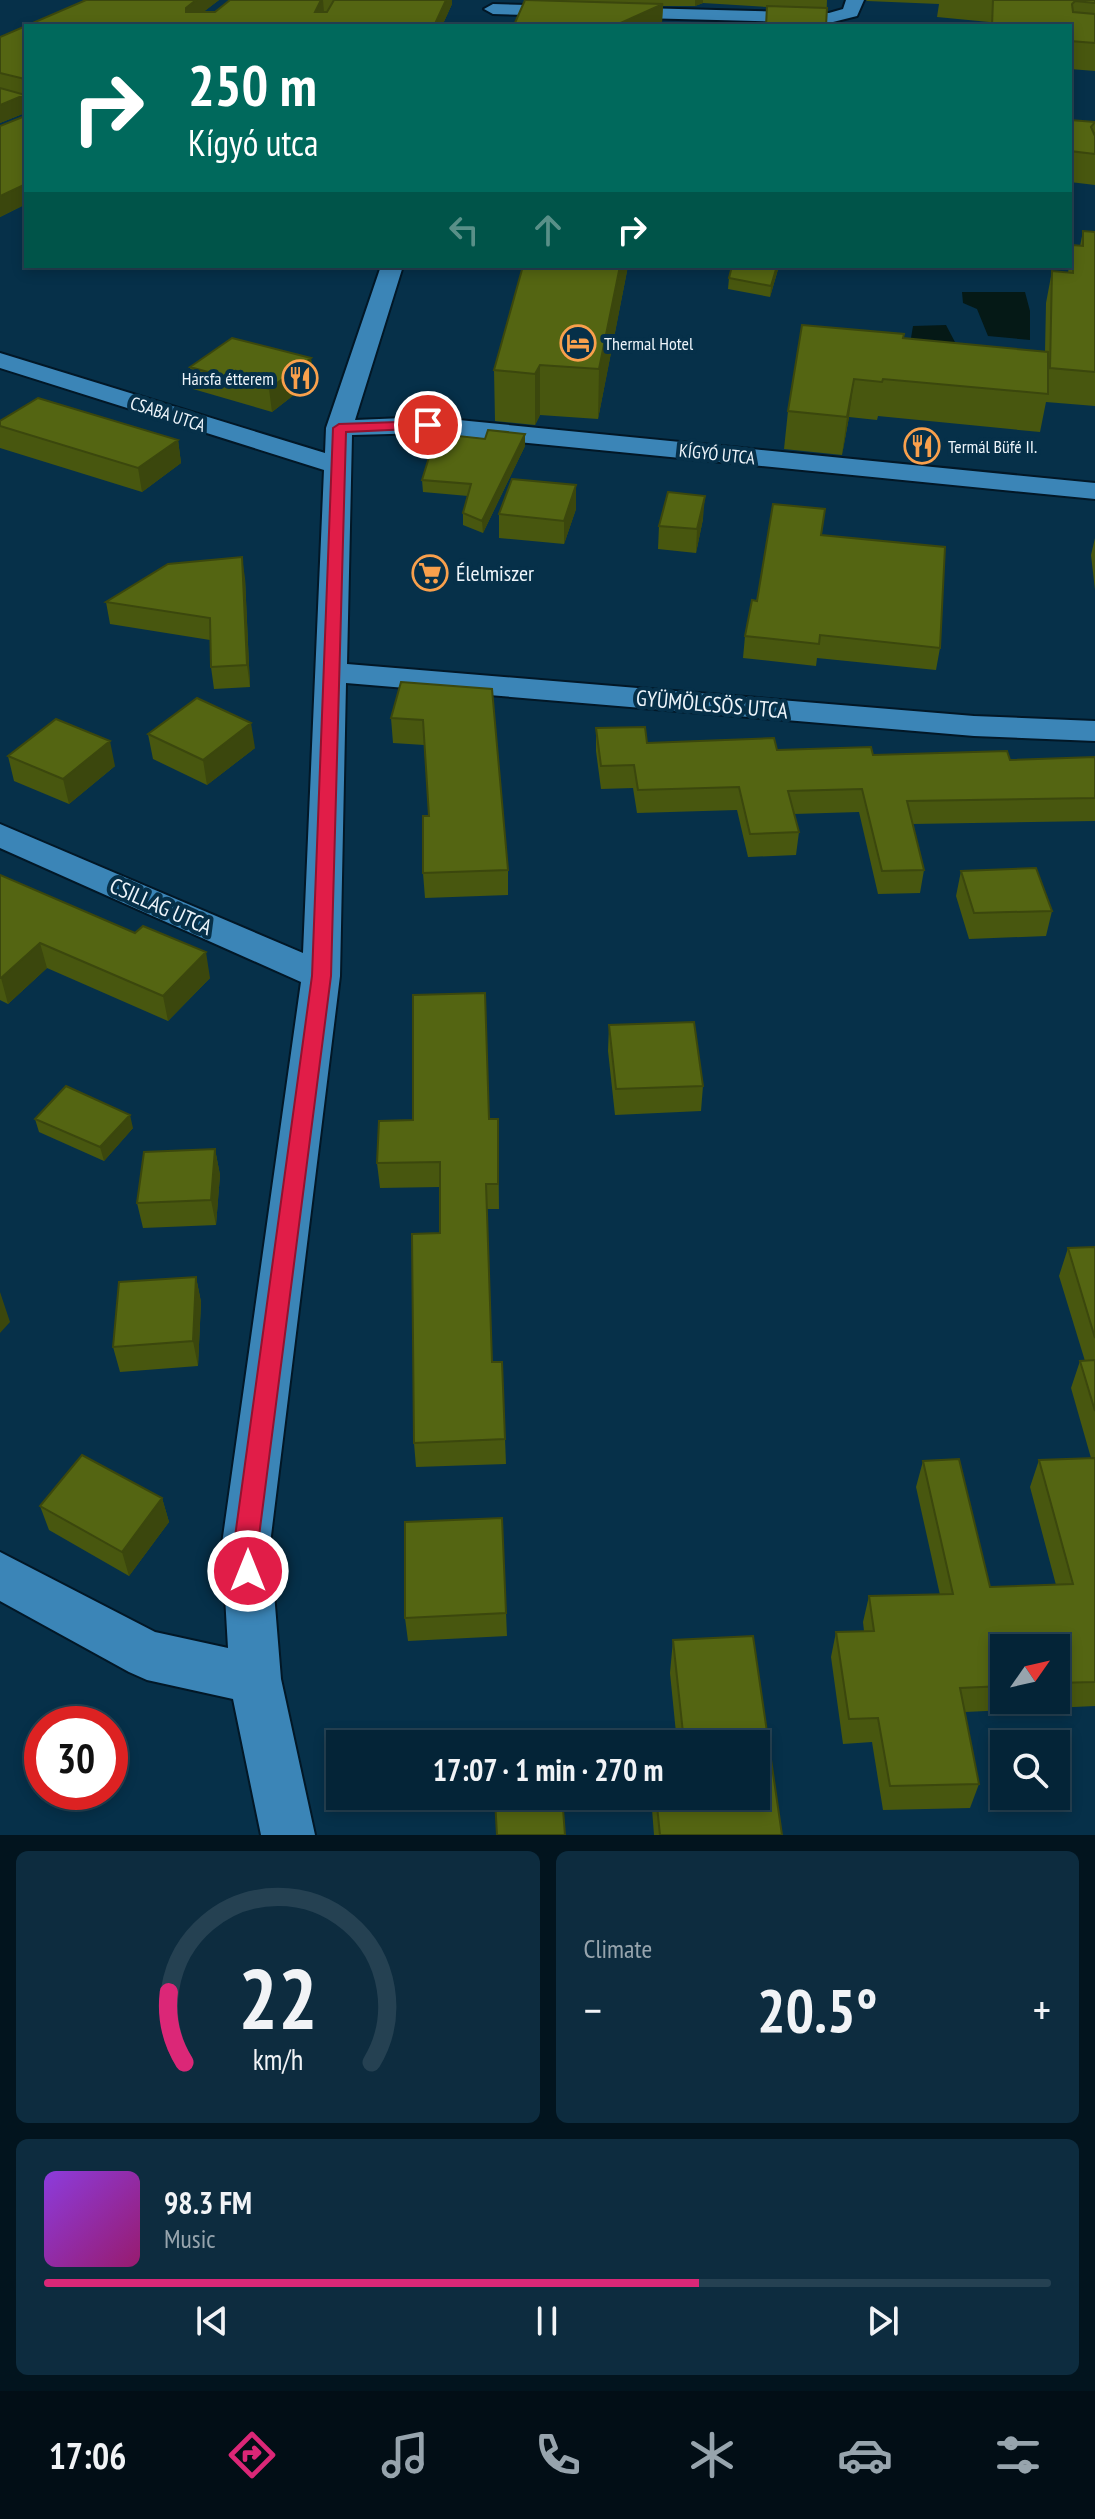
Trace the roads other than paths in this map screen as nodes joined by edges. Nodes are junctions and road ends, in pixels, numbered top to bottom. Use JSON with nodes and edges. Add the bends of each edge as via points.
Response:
{"nodes":[{"id":1,"x":855,"y":0,"type":"edge"},
{"id":2,"x":492,"y":12,"type":"edge"},
{"id":3,"x":391,"y":268,"type":"edge"},
{"id":4,"x":0,"y":360,"type":"edge"},
{"id":5,"x":338,"y":446,"type":"junction"},
{"id":6,"x":1095,"y":491,"type":"edge"},
{"id":7,"x":329,"y":672,"type":"junction"},
{"id":8,"x":1095,"y":731,"type":"edge"},
{"id":9,"x":0,"y":835,"type":"edge"},
{"id":10,"x":321,"y":976,"type":"junction"},
{"id":11,"x":0,"y":1575,"type":"edge"},
{"id":12,"x":255,"y":1679,"type":"junction"},
{"id":13,"x":288,"y":1835,"type":"edge"}],
"edges":[{"from":1,"to":2,"type":"street","via":[[851,12],[829,18]]},
{"from":3,"to":5,"type":"street"},
{"from":4,"to":5,"type":"street","name":"CSABA UTCA"},
{"from":5,"to":6,"type":"street","name":"KÍGYÓ UTCA","via":[[433,416]]},
{"from":5,"to":7,"type":"street"},
{"from":7,"to":8,"type":"street","name":"GYÜMÖLCSÖS UTCA","via":[[974,726]]},
{"from":7,"to":10,"type":"street"},
{"from":9,"to":10,"type":"street","name":"CSILLAG UTCA"},
{"from":10,"to":12,"type":"street","via":[[246,1544]]},
{"from":11,"to":12,"type":"street","via":[[147,1655]]},
{"from":12,"to":13,"type":"street"}]}
